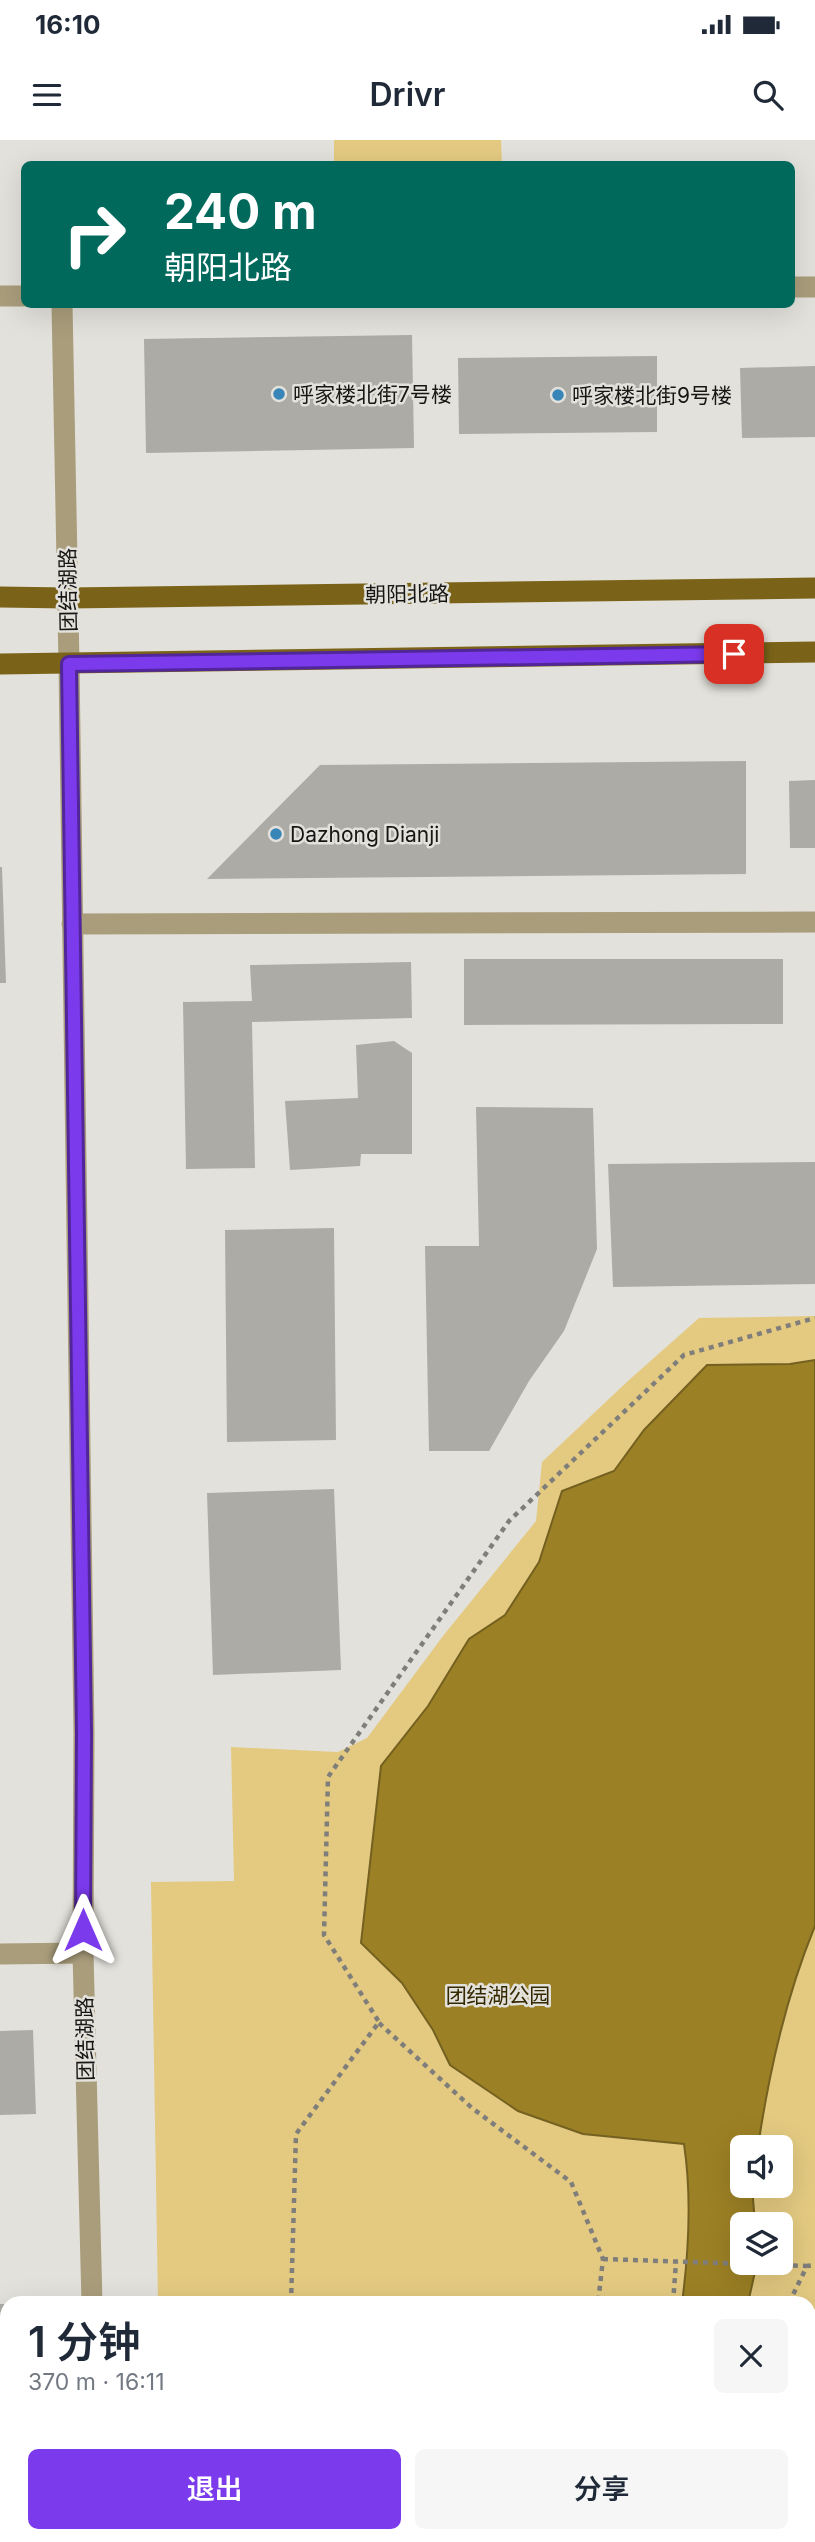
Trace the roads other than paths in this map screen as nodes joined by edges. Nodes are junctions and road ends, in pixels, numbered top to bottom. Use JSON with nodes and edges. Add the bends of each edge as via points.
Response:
{"nodes":[{"id":1,"x":795,"y":287,"type":"edge"},
{"id":2,"x":815,"y":287,"type":"edge"},
{"id":3,"x":0,"y":296,"type":"edge"},
{"id":4,"x":21,"y":296,"type":"edge"},
{"id":5,"x":62,"y":308,"type":"edge"},
{"id":6,"x":815,"y":589,"type":"edge"},
{"id":7,"x":0,"y":597,"type":"edge"},
{"id":8,"x":68,"y":598,"type":"junction"},
{"id":9,"x":815,"y":652,"type":"edge"},
{"id":10,"x":0,"y":664,"type":"edge"},
{"id":11,"x":69,"y":664,"type":"junction"},
{"id":12,"x":815,"y":922,"type":"edge"},
{"id":13,"x":72,"y":924,"type":"junction"},
{"id":14,"x":0,"y":1954,"type":"edge"},
{"id":15,"x":83,"y":1954,"type":"junction"},
{"id":16,"x":92,"y":2296,"type":"edge"}],
"edges":[{"from":1,"to":2,"type":"street"},
{"from":3,"to":4,"type":"street"},
{"from":5,"to":8,"type":"street","name":"团结湖路"},
{"from":6,"to":8,"type":"main road","name":"朝阳北路"},
{"from":7,"to":8,"type":"main road","name":"朝阳北路"},
{"from":8,"to":11,"type":"street","name":"团结湖路"},
{"from":9,"to":11,"type":"main road"},
{"from":10,"to":11,"type":"main road"},
{"from":11,"to":13,"type":"street","name":"团结湖路"},
{"from":12,"to":13,"type":"street"},
{"from":13,"to":15,"type":"street","name":"团结湖路"},
{"from":14,"to":15,"type":"street"},
{"from":15,"to":16,"type":"street","name":"团结湖路"}]}
